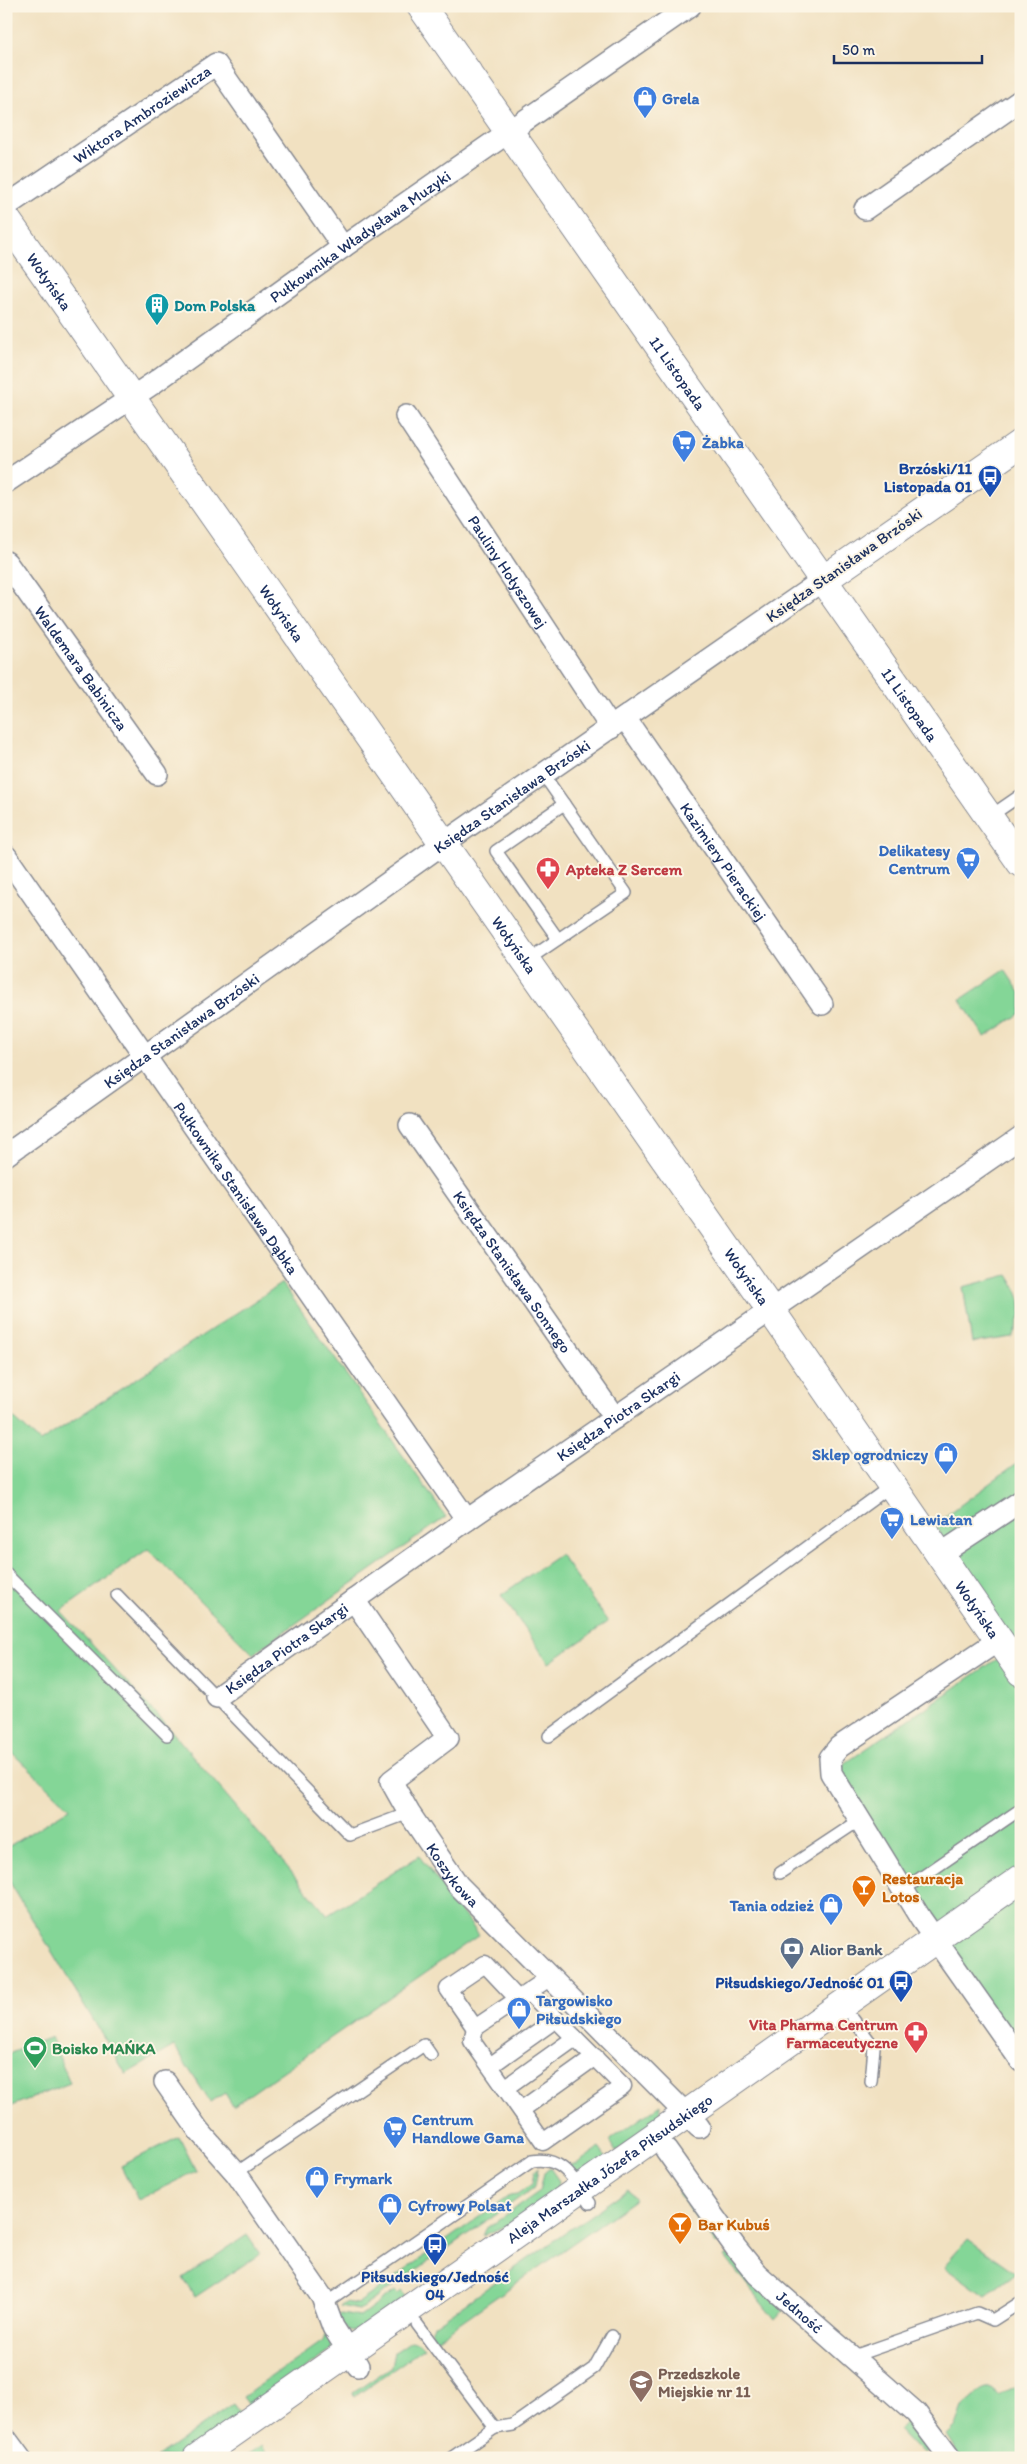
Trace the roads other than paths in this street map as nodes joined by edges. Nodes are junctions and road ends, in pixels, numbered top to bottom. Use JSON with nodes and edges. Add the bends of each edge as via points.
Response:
{"nodes":[{"id":1,"x":421,"y":6,"type":"edge"},
{"id":2,"x":690,"y":6,"type":"edge"},
{"id":3,"x":1021,"y":100,"type":"edge"},
{"id":4,"x":510,"y":132,"type":"junction"},
{"id":5,"x":6,"y":206,"type":"edge"},
{"id":6,"x":864,"y":209,"type":"dead end"},
{"id":7,"x":6,"y":218,"type":"edge"},
{"id":8,"x":343,"y":247,"type":"junction"},
{"id":9,"x":132,"y":397,"type":"junction"},
{"id":10,"x":406,"y":416,"type":"dead end"},
{"id":11,"x":1021,"y":443,"type":"edge"},
{"id":12,"x":6,"y":482,"type":"edge"},
{"id":13,"x":6,"y":562,"type":"edge"},
{"id":14,"x":823,"y":580,"type":"junction"},
{"id":15,"x":618,"y":723,"type":"junction"},
{"id":16,"x":157,"y":774,"type":"dead end"},
{"id":17,"x":543,"y":774,"type":"junction"},
{"id":18,"x":1021,"y":795,"type":"edge"},
{"id":19,"x":564,"y":804,"type":"junction"},
{"id":20,"x":989,"y":817,"type":"junction"},
{"id":21,"x":444,"y":843,"type":"junction"},
{"id":22,"x":6,"y":856,"type":"edge"},
{"id":23,"x":1021,"y":863,"type":"edge"},
{"id":24,"x":558,"y":939,"type":"junction"},
{"id":25,"x":526,"y":961,"type":"junction"},
{"id":26,"x":822,"y":1004,"type":"dead end"},
{"id":27,"x":146,"y":1055,"type":"junction"},
{"id":28,"x":410,"y":1125,"type":"dead end"},
{"id":29,"x":1021,"y":1137,"type":"edge"},
{"id":30,"x":6,"y":1155,"type":"edge"},
{"id":31,"x":770,"y":1310,"type":"junction"},
{"id":32,"x":615,"y":1418,"type":"junction"},
{"id":33,"x":891,"y":1486,"type":"junction"},
{"id":34,"x":1021,"y":1501,"type":"edge"},
{"id":35,"x":467,"y":1520,"type":"junction"},
{"id":36,"x":939,"y":1555,"type":"junction"},
{"id":37,"x":6,"y":1574,"type":"edge"},
{"id":38,"x":117,"y":1595,"type":"dead end"},
{"id":39,"x":354,"y":1600,"type":"junction"},
{"id":40,"x":998,"y":1640,"type":"junction"},
{"id":41,"x":1021,"y":1672,"type":"edge"},
{"id":42,"x":217,"y":1697,"type":"junction"},
{"id":43,"x":167,"y":1735,"type":"dead end"},
{"id":44,"x":549,"y":1736,"type":"dead end"},
{"id":45,"x":1021,"y":1809,"type":"edge"},
{"id":46,"x":409,"y":1813,"type":"junction"},
{"id":47,"x":860,"y":1820,"type":"junction"},
{"id":48,"x":780,"y":1873,"type":"dead end"},
{"id":49,"x":1021,"y":1878,"type":"edge"},
{"id":50,"x":904,"y":1890,"type":"junction"},
{"id":51,"x":1021,"y":1901,"type":"edge"},
{"id":52,"x":940,"y":1946,"type":"junction"},
{"id":53,"x":549,"y":1978,"type":"junction"},
{"id":54,"x":523,"y":1995,"type":"junction"},
{"id":55,"x":556,"y":2019,"type":"junction"},
{"id":56,"x":853,"y":2019,"type":"junction"},
{"id":57,"x":474,"y":2028,"type":"junction"},
{"id":58,"x":575,"y":2038,"type":"junction"},
{"id":59,"x":431,"y":2055,"type":"dead end"},
{"id":60,"x":594,"y":2057,"type":"junction"},
{"id":61,"x":1021,"y":2061,"type":"edge"},
{"id":62,"x":490,"y":2066,"type":"junction"},
{"id":63,"x":166,"y":2082,"type":"dead end"},
{"id":64,"x":871,"y":2082,"type":"dead end"},
{"id":65,"x":506,"y":2088,"type":"junction"},
{"id":66,"x":521,"y":2110,"type":"junction"},
{"id":67,"x":692,"y":2120,"type":"junction"},
{"id":68,"x":666,"y":2150,"type":"junction"},
{"id":69,"x":236,"y":2173,"type":"junction"},
{"id":70,"x":585,"y":2196,"type":"junction"},
{"id":71,"x":1021,"y":2302,"type":"edge"},
{"id":72,"x":326,"y":2309,"type":"junction"},
{"id":73,"x":418,"y":2324,"type":"junction"},
{"id":74,"x":612,"y":2336,"type":"dead end"},
{"id":75,"x":851,"y":2357,"type":"junction"},
{"id":76,"x":353,"y":2359,"type":"junction"},
{"id":77,"x":495,"y":2428,"type":"junction"},
{"id":78,"x":6,"y":2439,"type":"edge"},
{"id":79,"x":20,"y":2458,"type":"edge"},
{"id":80,"x":197,"y":2458,"type":"edge"},
{"id":81,"x":228,"y":2458,"type":"edge"},
{"id":82,"x":451,"y":2458,"type":"edge"},
{"id":83,"x":950,"y":2458,"type":"edge"}],
"edges":[{"from":1,"to":4,"type":"street","name":"11 Listopada"},
{"from":2,"to":4,"type":"street","name":"Pułkownika Władysława Muzyki"},
{"from":3,"to":6,"type":"street"},
{"from":4,"to":8,"type":"street","name":"Pułkownika Władysława Muzyki"},
{"from":4,"to":14,"type":"street","name":"11 Listopada"},
{"from":5,"to":8,"type":"street","name":"Wiktora Ambroziewicza","via":[[216,64]]},
{"from":7,"to":9,"type":"street","name":"Wołyńska"},
{"from":8,"to":9,"type":"street","name":"Pułkownika Władysława Muzyki"},
{"from":9,"to":12,"type":"street","name":"Pułkownika Władysława Muzyki"},
{"from":9,"to":21,"type":"street","name":"Wołyńska"},
{"from":10,"to":15,"type":"street","name":"Pauliny Hołyszowej"},
{"from":11,"to":14,"type":"street","name":"Księdza Stanisława Brzóski"},
{"from":13,"to":16,"type":"street","name":"Waldemara Babinicza"},
{"from":14,"to":15,"type":"street","name":"Księdza Stanisława Brzóski"},
{"from":14,"to":20,"type":"street","name":"11 Listopada"},
{"from":15,"to":17,"type":"street","name":"Księdza Stanisława Brzóski"},
{"from":15,"to":26,"type":"street","name":"Kazimiery Pierackiej"},
{"from":17,"to":19,"type":"lane"},
{"from":17,"to":21,"type":"street","name":"Księdza Stanisława Brzóski"},
{"from":18,"to":20,"type":"lane"},
{"from":19,"to":24,"type":"lane","via":[[496,851]]},
{"from":19,"to":24,"type":"lane","via":[[626,893]]},
{"from":20,"to":23,"type":"street","name":"11 Listopada"},
{"from":21,"to":25,"type":"street","name":"Wołyńska"},
{"from":21,"to":27,"type":"street","name":"Księdza Stanisława Brzóski"},
{"from":22,"to":27,"type":"street","name":"Pułkownika Stanisława Dąbka"},
{"from":24,"to":25,"type":"lane"},
{"from":25,"to":31,"type":"street","name":"Wołyńska"},
{"from":27,"to":30,"type":"street","name":"Księdza Stanisława Brzóski"},
{"from":27,"to":35,"type":"street","name":"Pułkownika Stanisława Dąbka"},
{"from":28,"to":32,"type":"street","name":"Księdza Stanisława Sonnego"},
{"from":29,"to":31,"type":"street","name":"Księdza Piotra Skargi"},
{"from":31,"to":32,"type":"street","name":"Księdza Piotra Skargi"},
{"from":31,"to":33,"type":"street","name":"Wołyńska"},
{"from":32,"to":35,"type":"street","name":"Księdza Piotra Skargi"},
{"from":33,"to":36,"type":"street","name":"Wołyńska"},
{"from":33,"to":44,"type":"lane"},
{"from":34,"to":36,"type":"street"},
{"from":35,"to":39,"type":"street","name":"Księdza Piotra Skargi"},
{"from":36,"to":40,"type":"street","name":"Wołyńska"},
{"from":37,"to":43,"type":"lane"},
{"from":38,"to":42,"type":"lane"},
{"from":39,"to":42,"type":"street","name":"Księdza Piotra Skargi"},
{"from":39,"to":46,"type":"street","name":"Koszykowa","via":[[448,1738],[391,1780]]},
{"from":40,"to":41,"type":"street","name":"Wołyńska"},
{"from":40,"to":47,"type":"street","via":[[839,1748],[830,1758],[831,1773]]},
{"from":42,"to":46,"type":"lane","via":[[350,1835]]},
{"from":45,"to":50,"type":"lane"},
{"from":46,"to":53,"type":"street","name":"Koszykowa","via":[[458,1885]]},
{"from":47,"to":48,"type":"lane"},
{"from":47,"to":50,"type":"street"},
{"from":49,"to":52,"type":"street","name":"Aleja Marszałka Józefa Piłsudskiego"},
{"from":50,"to":52,"type":"street"},
{"from":51,"to":52,"type":"street","name":"Aleja Marszałka Józefa Piłsudskiego"},
{"from":52,"to":56,"type":"street","name":"Aleja Marszałka Józefa Piłsudskiego"},
{"from":52,"to":61,"type":"street"},
{"from":52,"to":67,"type":"street","name":"Aleja Marszałka Józefa Piłsudskiego"},
{"from":53,"to":54,"type":"street"},
{"from":53,"to":67,"type":"street","name":"Koszykowa"},
{"from":54,"to":55,"type":"street"},
{"from":54,"to":57,"type":"street"},
{"from":54,"to":57,"type":"street","via":[[485,1964],[448,1989]]},
{"from":55,"to":58,"type":"street"},
{"from":55,"to":62,"type":"street"},
{"from":56,"to":64,"type":"lane","via":[[874,2047]]},
{"from":56,"to":67,"type":"street","name":"Aleja Marszałka Józefa Piłsudskiego"},
{"from":57,"to":62,"type":"street","via":[[472,2041]]},
{"from":58,"to":60,"type":"street"},
{"from":58,"to":65,"type":"street"},
{"from":59,"to":69,"type":"lane","via":[[424,2045]]},
{"from":60,"to":66,"type":"street"},
{"from":60,"to":66,"type":"street","via":[[623,2086],[543,2142]]},
{"from":62,"to":65,"type":"street"},
{"from":63,"to":69,"type":"street","via":[[200,2131]]},
{"from":65,"to":66,"type":"street"},
{"from":67,"to":68,"type":"street","name":"Aleja Marszałka Józefa Piłsudskiego"},
{"from":67,"to":70,"type":"street","name":"Aleja Marszałka Józefa Piłsudskiego"},
{"from":68,"to":70,"type":"street","name":"Aleja Marszałka Józefa Piłsudskiego"},
{"from":68,"to":75,"type":"street","name":"Jedność","via":[[757,2274]]},
{"from":69,"to":72,"type":"street","via":[[322,2297]]},
{"from":70,"to":72,"type":"lane","via":[[564,2169],[552,2161],[532,2161],[332,2298]]},
{"from":70,"to":73,"type":"street","name":"Aleja Marszałka Józefa Piłsudskiego"},
{"from":70,"to":76,"type":"street","name":"Aleja Marszałka Józefa Piłsudskiego"},
{"from":71,"to":75,"type":"lane","via":[[993,2320],[977,2313]]},
{"from":72,"to":76,"type":"street","via":[[332,2327]]},
{"from":73,"to":76,"type":"street","name":"Aleja Marszałka Józefa Piłsudskiego"},
{"from":73,"to":77,"type":"lane"},
{"from":74,"to":77,"type":"lane","via":[[594,2368],[513,2425]]},
{"from":75,"to":83,"type":"street","name":"Jedność","via":[[916,2413]]},
{"from":76,"to":80,"type":"street","name":"Aleja Marszałka Józefa Piłsudskiego"},
{"from":76,"to":81,"type":"street","name":"Aleja Marszałka Józefa Piłsudskiego"},
{"from":77,"to":82,"type":"lane"},
{"from":78,"to":79,"type":"street"}]}
